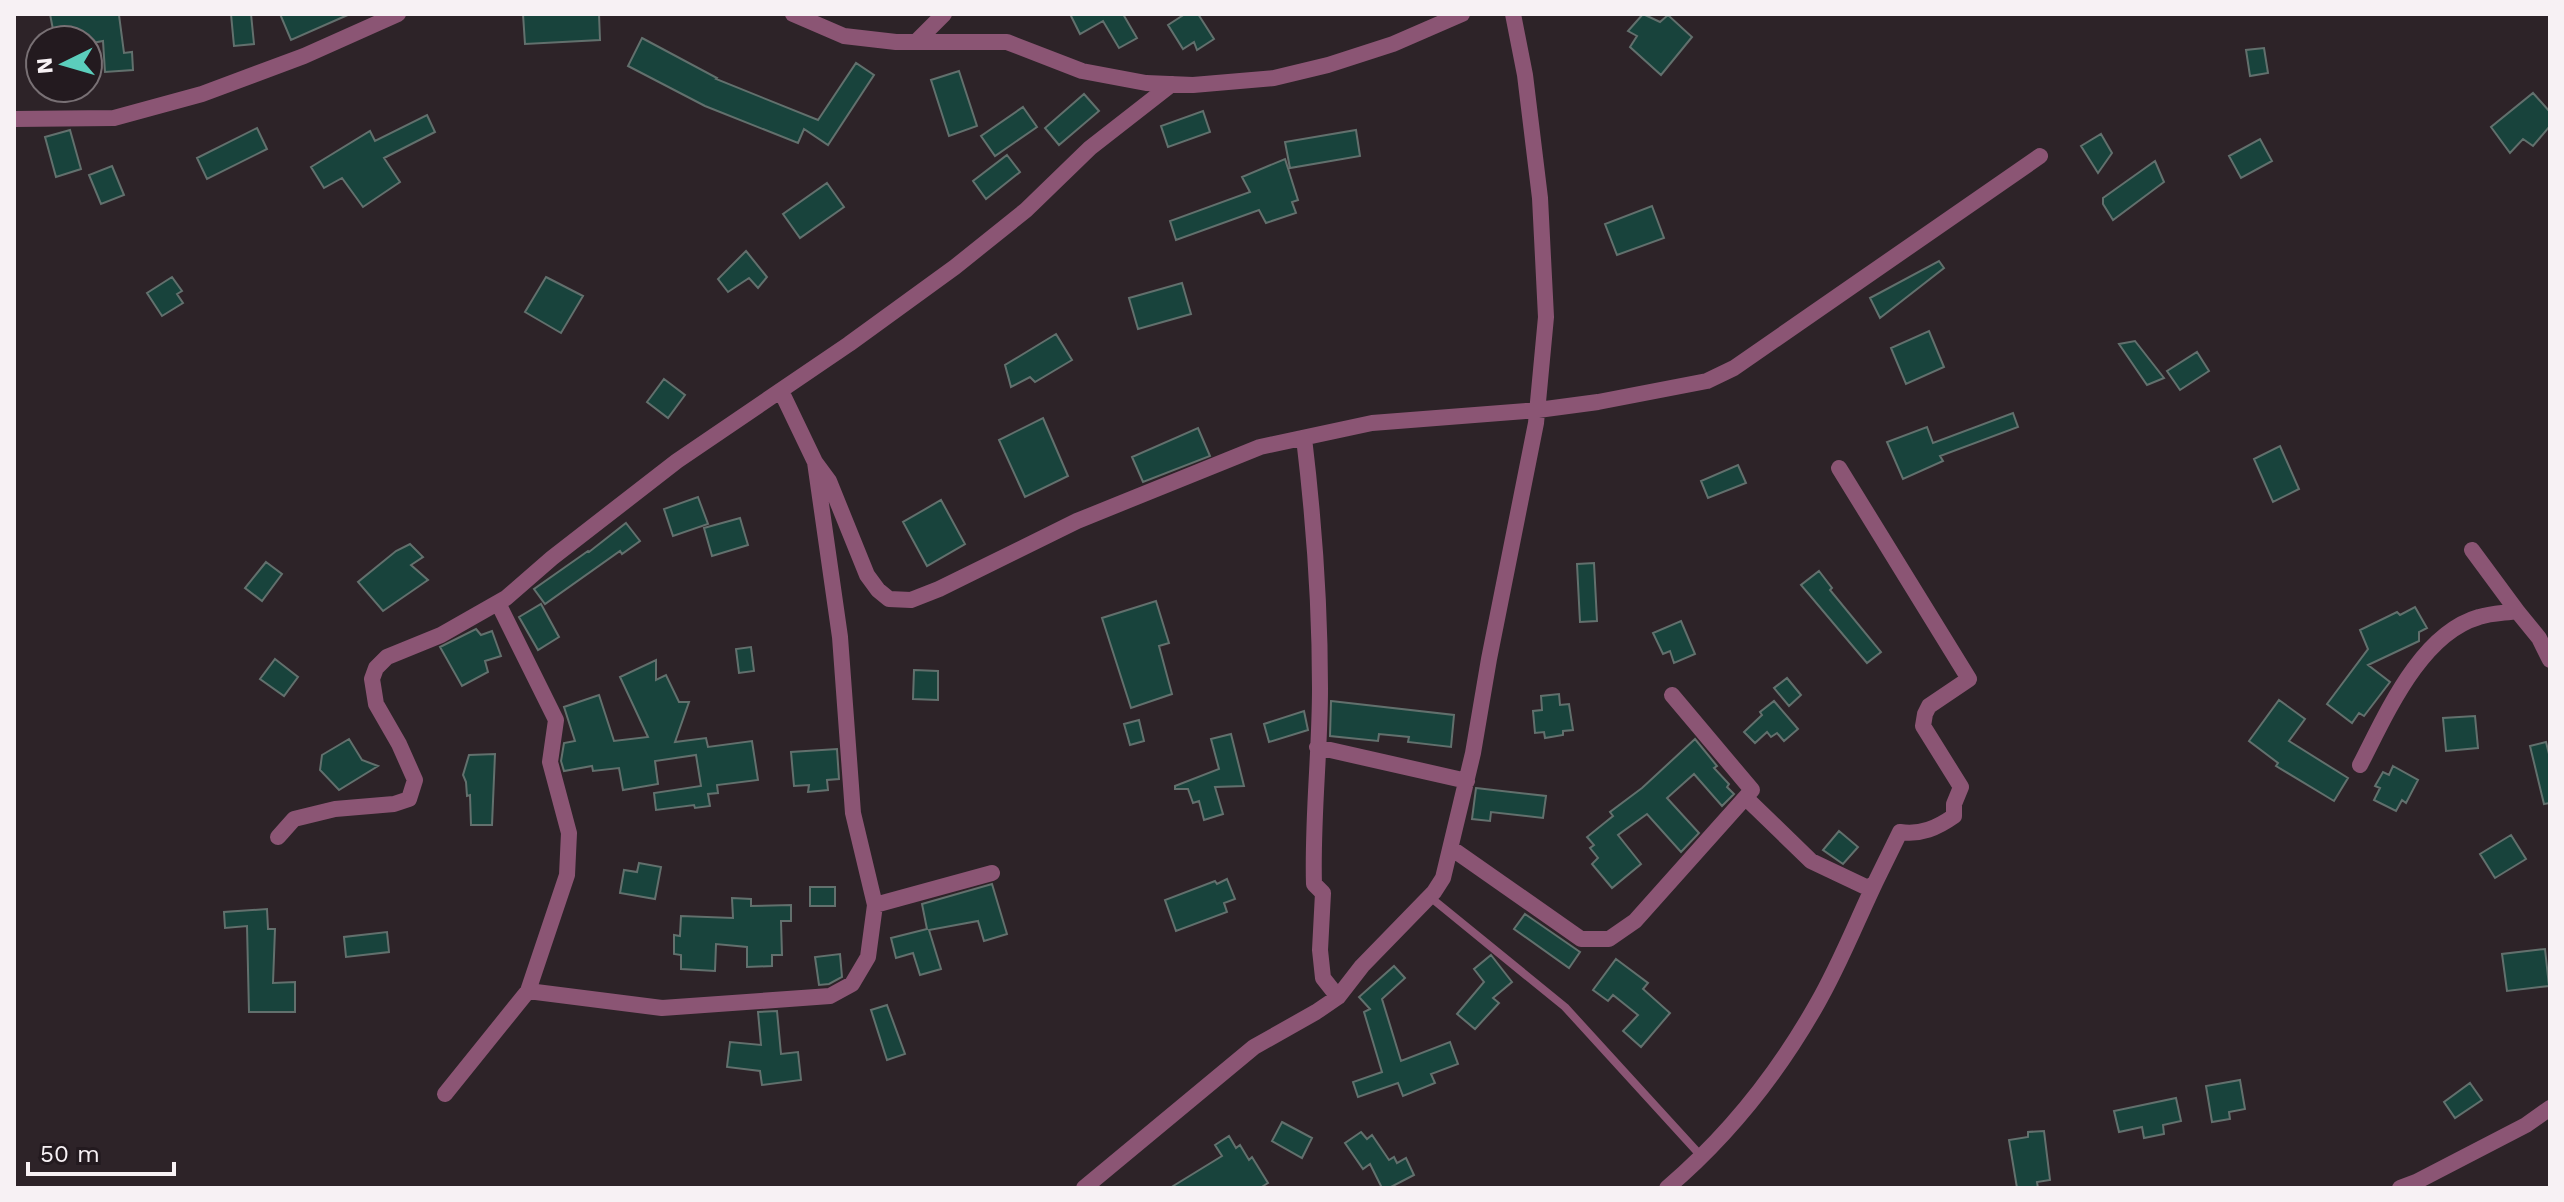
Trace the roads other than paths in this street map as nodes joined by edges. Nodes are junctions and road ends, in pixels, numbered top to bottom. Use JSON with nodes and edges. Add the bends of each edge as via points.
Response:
{"nodes":[{"id":1,"x":398,"y":14,"type":"edge"},
{"id":2,"x":793,"y":14,"type":"edge"},
{"id":3,"x":944,"y":14,"type":"edge"},
{"id":4,"x":1462,"y":14,"type":"edge"},
{"id":5,"x":1513,"y":14,"type":"edge"},
{"id":6,"x":916,"y":42,"type":"junction"},
{"id":7,"x":1172,"y":84,"type":"junction"},
{"id":8,"x":14,"y":119,"type":"edge"},
{"id":9,"x":2040,"y":156,"type":"dead end"},
{"id":10,"x":781,"y":391,"type":"junction"},
{"id":11,"x":1538,"y":410,"type":"junction"},
{"id":12,"x":1304,"y":438,"type":"junction"},
{"id":13,"x":815,"y":462,"type":"junction"},
{"id":14,"x":1839,"y":468,"type":"dead end"},
{"id":15,"x":2472,"y":550,"type":"dead end"},
{"id":16,"x":498,"y":603,"type":"junction"},
{"id":17,"x":2517,"y":611,"type":"junction"},
{"id":18,"x":2550,"y":660,"type":"edge"},
{"id":19,"x":1672,"y":695,"type":"dead end"},
{"id":20,"x":1317,"y":747,"type":"junction"},
{"id":21,"x":2360,"y":765,"type":"dead end"},
{"id":22,"x":1467,"y":781,"type":"junction"},
{"id":23,"x":1746,"y":798,"type":"junction"},
{"id":24,"x":278,"y":837,"type":"dead end"},
{"id":25,"x":1451,"y":848,"type":"junction"},
{"id":26,"x":992,"y":873,"type":"dead end"},
{"id":27,"x":1875,"y":883,"type":"junction"},
{"id":28,"x":1430,"y":897,"type":"junction"},
{"id":29,"x":875,"y":905,"type":"junction"},
{"id":30,"x":528,"y":991,"type":"junction"},
{"id":31,"x":1338,"y":997,"type":"junction"},
{"id":32,"x":445,"y":1094,"type":"dead end"},
{"id":33,"x":2550,"y":1108,"type":"edge"},
{"id":34,"x":1703,"y":1158,"type":"junction"},
{"id":35,"x":1084,"y":1188,"type":"edge"},
{"id":36,"x":1667,"y":1188,"type":"edge"},
{"id":37,"x":2400,"y":1188,"type":"edge"}],
"edges":[{"from":1,"to":8,"type":"street","via":[[202,94],[114,118]]},
{"from":2,"to":6,"type":"street","via":[[844,36]]},
{"from":3,"to":6,"type":"street"},
{"from":4,"to":7,"type":"street","via":[[1393,44],[1288,75]]},
{"from":5,"to":11,"type":"street","via":[[1540,198],[1546,317]]},
{"from":6,"to":7,"type":"street","via":[[1007,42],[1082,71]]},
{"from":7,"to":10,"type":"street","via":[[955,267]]},
{"from":9,"to":11,"type":"street","via":[[1734,368],[1707,381]]},
{"from":10,"to":13,"type":"street"},
{"from":10,"to":16,"type":"street","via":[[677,461]]},
{"from":11,"to":12,"type":"street","via":[[1372,423]]},
{"from":11,"to":22,"type":"street"},
{"from":12,"to":13,"type":"street","via":[[1260,447],[1091,515],[911,600],[889,599],[867,575],[829,481]]},
{"from":12,"to":20,"type":"street","via":[[1316,538]]},
{"from":13,"to":29,"type":"street","via":[[840,637],[853,813]]},
{"from":14,"to":27,"type":"street","via":[[1969,679],[1929,706],[1923,726],[1961,787],[1954,816],[1915,834],[1900,832]]},
{"from":15,"to":17,"type":"street"},
{"from":16,"to":24,"type":"street","via":[[387,657],[376,668],[376,704],[415,780],[409,799],[294,819]]},
{"from":16,"to":30,"type":"street","via":[[556,720],[550,762],[569,833],[567,875]]},
{"from":17,"to":18,"type":"street"},
{"from":17,"to":21,"type":"street","via":[[2478,617],[2444,636],[2407,677]]},
{"from":19,"to":23,"type":"street","via":[[1752,790]]},
{"from":20,"to":22,"type":"street"},
{"from":20,"to":31,"type":"street","via":[[1314,884],[1323,893],[1323,978]]},
{"from":22,"to":25,"type":"street"},
{"from":23,"to":25,"type":"street","via":[[1635,921],[1609,939],[1581,939]]},
{"from":23,"to":27,"type":"street","via":[[1811,861],[1868,888]]},
{"from":25,"to":28,"type":"street","via":[[1443,878]]},
{"from":26,"to":29,"type":"street"},
{"from":27,"to":34,"type":"street","via":[[1818,1003],[1770,1079]]},
{"from":28,"to":31,"type":"street"},
{"from":28,"to":34,"type":"lane","via":[[1565,1007]]},
{"from":29,"to":30,"type":"street","via":[[868,957],[852,984],[830,996],[662,1008]]},
{"from":30,"to":32,"type":"street"},
{"from":31,"to":35,"type":"street","via":[[1254,1047]]},
{"from":33,"to":37,"type":"street"},
{"from":34,"to":36,"type":"street"}]}
